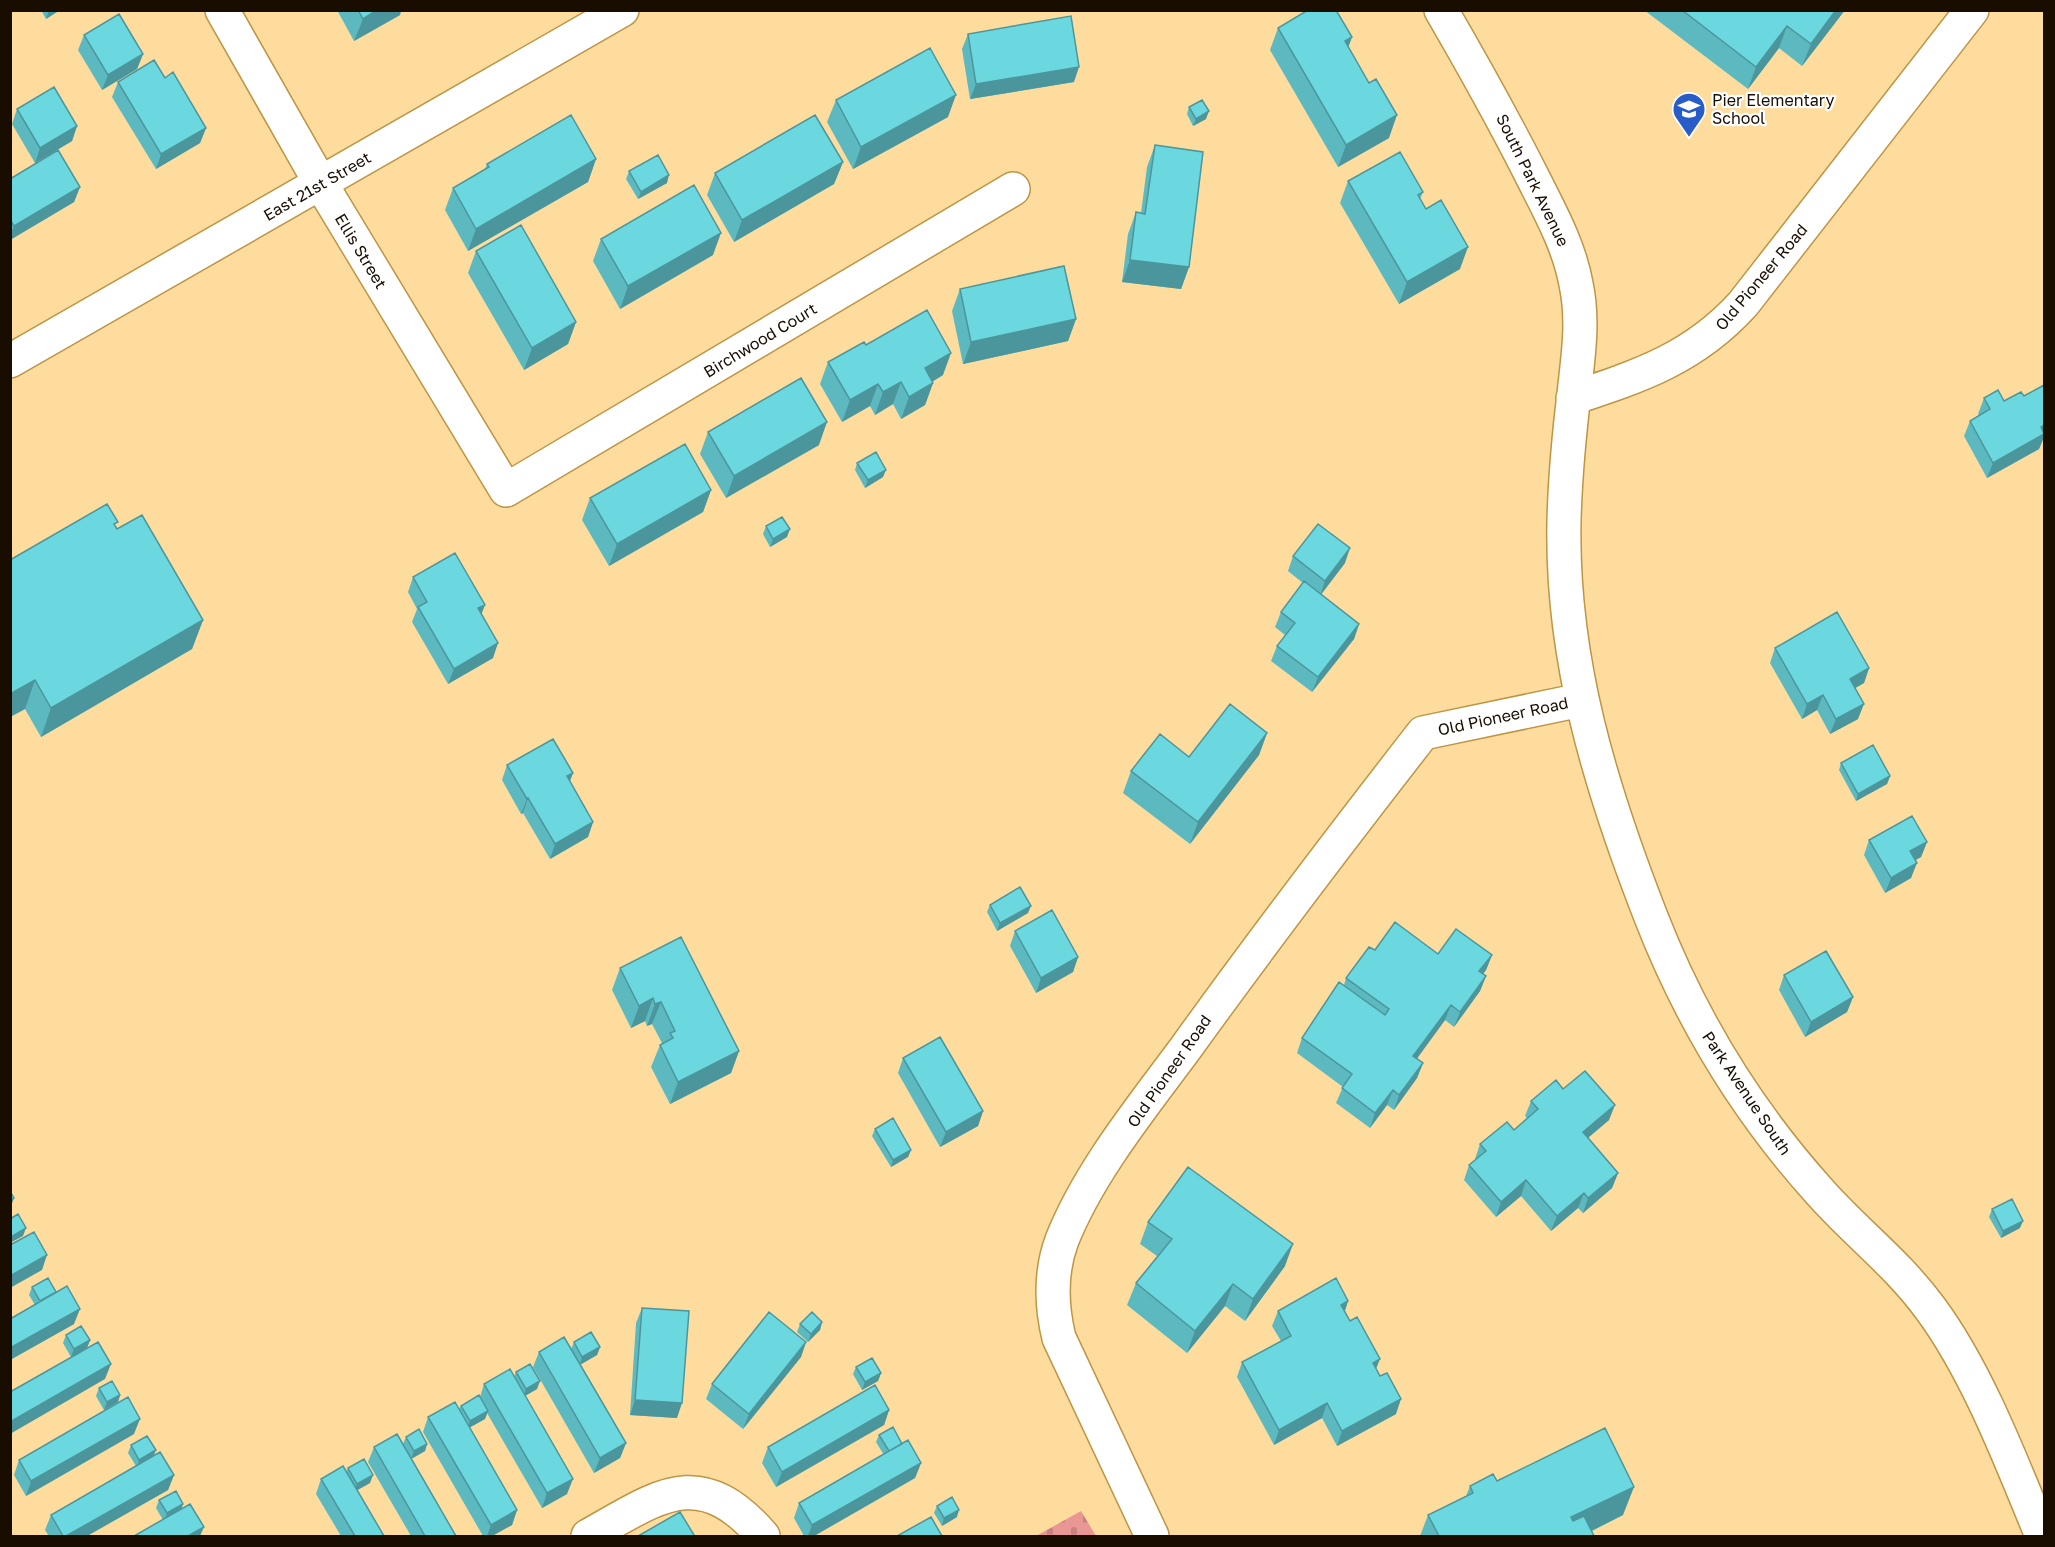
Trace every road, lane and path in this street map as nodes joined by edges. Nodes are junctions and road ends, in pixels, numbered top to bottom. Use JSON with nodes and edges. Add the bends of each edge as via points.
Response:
{"nodes":[{"id":1,"x":222,"y":10,"type":"edge"},
{"id":2,"x":622,"y":10,"type":"edge"},
{"id":3,"x":1441,"y":10,"type":"edge"},
{"id":4,"x":1972,"y":10,"type":"edge"},
{"id":5,"x":321,"y":184,"type":"junction"},
{"id":6,"x":1013,"y":189,"type":"dead end"},
{"id":7,"x":10,"y":361,"type":"edge"},
{"id":8,"x":1573,"y":398,"type":"junction"},
{"id":9,"x":506,"y":490,"type":"joint"},
{"id":10,"x":1581,"y":700,"type":"junction"},
{"id":11,"x":588,"y":1536,"type":"edge"},
{"id":12,"x":763,"y":1536,"type":"edge"},
{"id":13,"x":1152,"y":1536,"type":"edge"},
{"id":14,"x":2042,"y":1536,"type":"edge"}],
"edges":[{"from":1,"to":5,"type":"street","name":"Ellis Street"},
{"from":2,"to":5,"type":"street","name":"East 21st Street"},
{"from":3,"to":8,"type":"street","name":"South Park Avenue","via":[[1492,96],[1566,245],[1577,287],[1580,319]]},
{"from":4,"to":8,"type":"street","name":"Old Pioneer Road","via":[[1720,330],[1694,349],[1646,372]]},
{"from":5,"to":7,"type":"street","name":"East 21st Street"},
{"from":5,"to":9,"type":"street","name":"Ellis Street"},
{"from":6,"to":9,"type":"street","name":"Birchwood Court"},
{"from":8,"to":10,"type":"street","name":"Old Pioneer Road","via":[[1565,482],[1564,559],[1570,634]]},
{"from":10,"to":13,"type":"street","name":"Old Pioneer Road","via":[[1423,733],[1279,918],[1149,1098],[1093,1181],[1072,1220],[1059,1251],[1053,1283],[1057,1328],[1067,1359]]},
{"from":10,"to":14,"type":"street","name":"Park Avenue South","via":[[1599,773],[1650,915],[1703,1028],[1743,1094],[1790,1157],[1841,1215],[1898,1268],[1942,1324],[1962,1359]]},
{"from":11,"to":12,"type":"street","via":[[649,1501],[680,1492],[702,1494],[723,1502]]}]}
